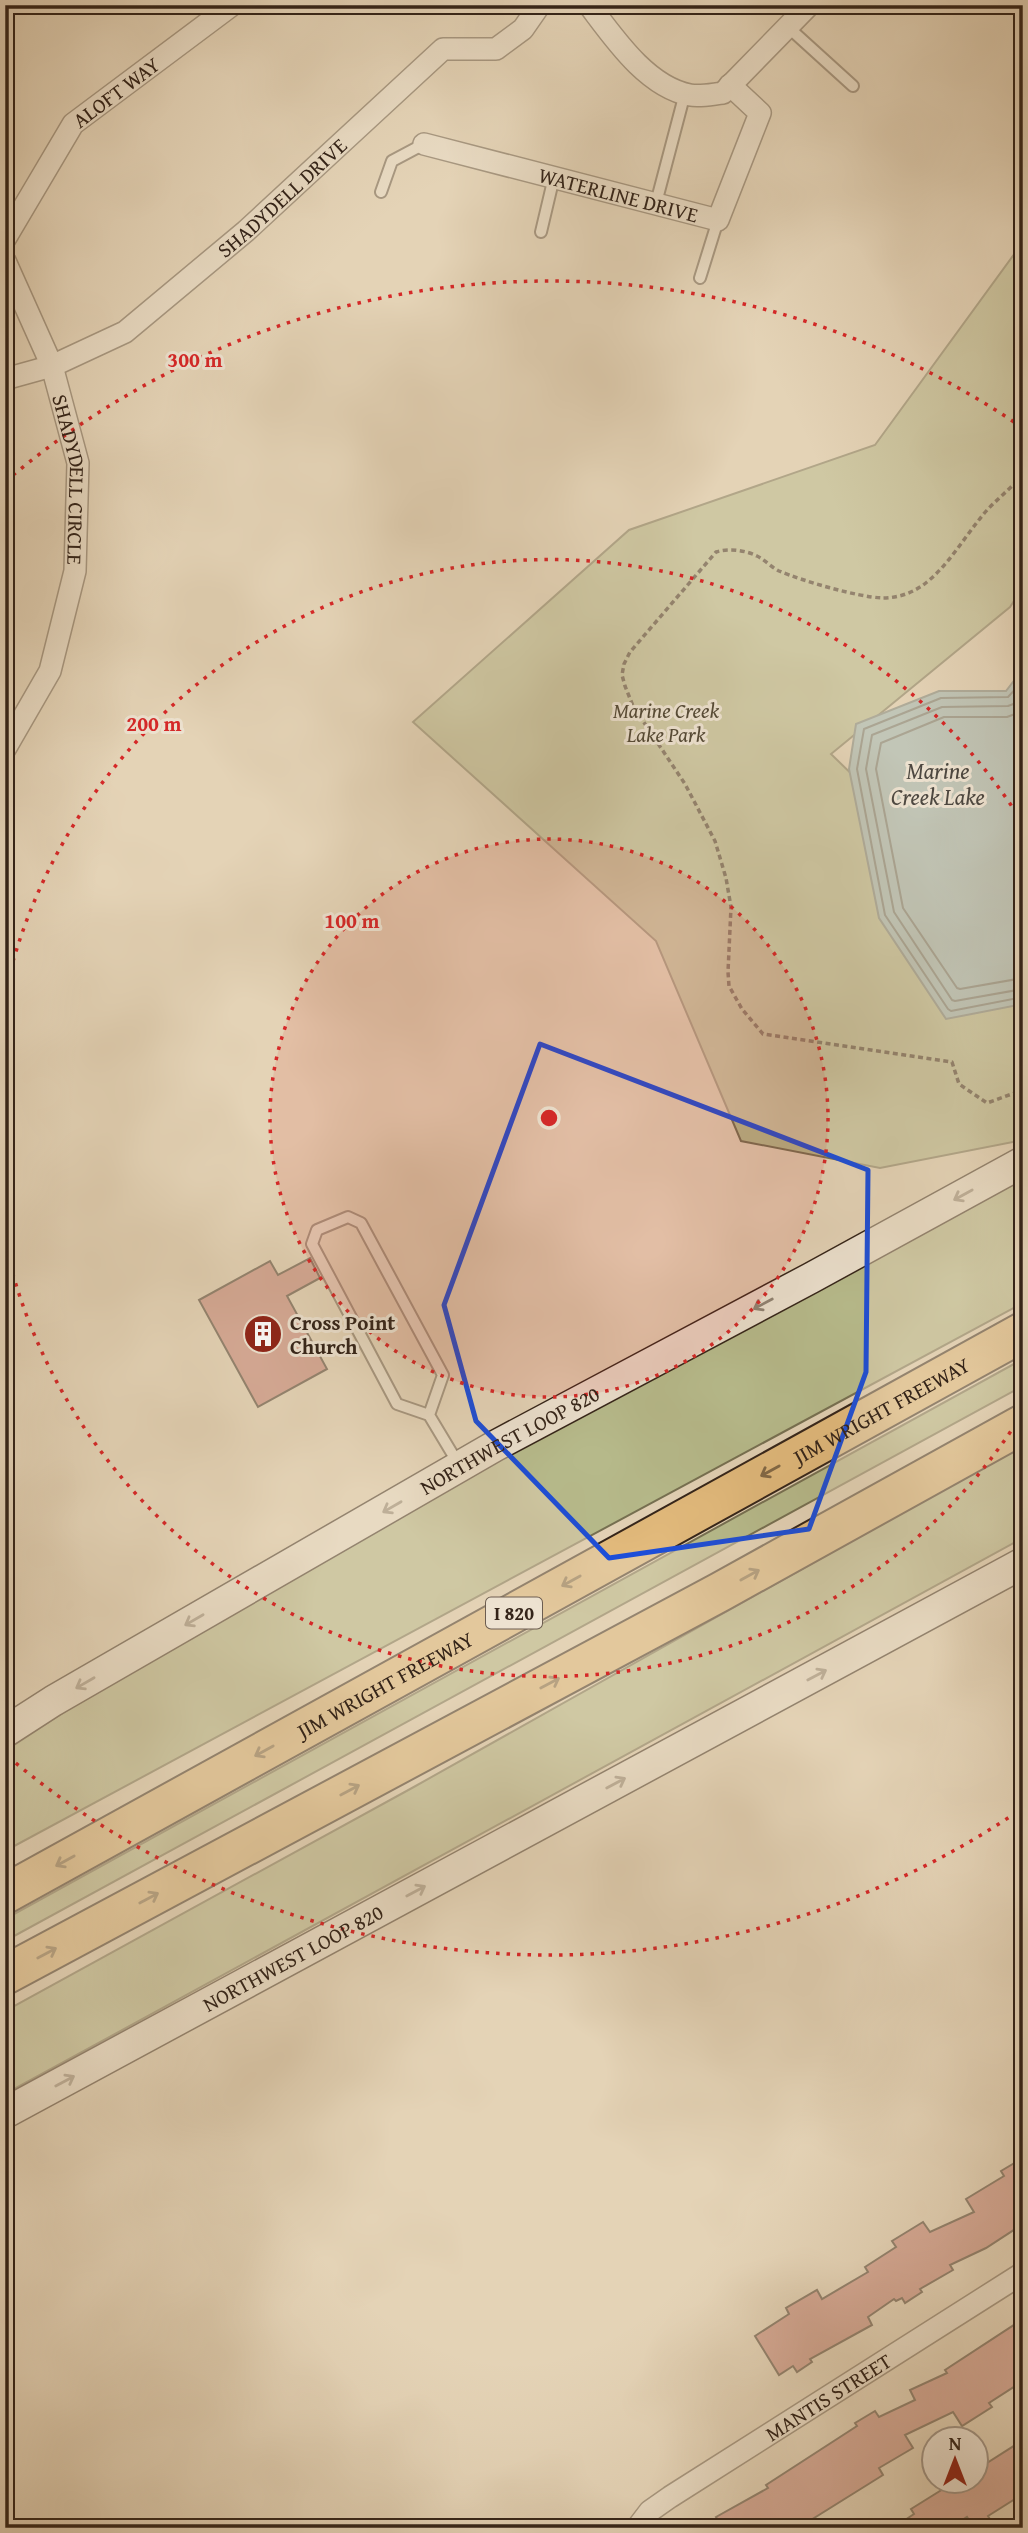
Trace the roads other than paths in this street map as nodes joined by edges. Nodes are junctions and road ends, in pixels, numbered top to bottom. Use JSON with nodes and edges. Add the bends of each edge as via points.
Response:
{"nodes":[{"id":1,"x":232,"y":5,"type":"edge"},
{"id":2,"x":539,"y":5,"type":"edge"},
{"id":3,"x":589,"y":5,"type":"edge"},
{"id":4,"x":809,"y":5,"type":"edge"},
{"id":5,"x":788,"y":27,"type":"junction"},
{"id":6,"x":730,"y":85,"type":"junction"},
{"id":7,"x":853,"y":86,"type":"dead end"},
{"id":8,"x":685,"y":93,"type":"junction"},
{"id":9,"x":424,"y":144,"type":"joint"},
{"id":10,"x":554,"y":177,"type":"junction"},
{"id":11,"x":381,"y":192,"type":"dead end"},
{"id":12,"x":656,"y":203,"type":"junction"},
{"id":13,"x":718,"y":220,"type":"junction"},
{"id":14,"x":541,"y":232,"type":"dead end"},
{"id":15,"x":5,"y":239,"type":"edge"},
{"id":16,"x":5,"y":261,"type":"edge"},
{"id":17,"x":699,"y":278,"type":"dead end"},
{"id":18,"x":52,"y":366,"type":"junction"},
{"id":19,"x":5,"y":379,"type":"edge"},
{"id":20,"x":5,"y":749,"type":"edge"},
{"id":21,"x":1023,"y":1162,"type":"edge"},
{"id":22,"x":1023,"y":1332,"type":"edge"},
{"id":23,"x":429,"y":1415,"type":"junction"},
{"id":24,"x":1023,"y":1424,"type":"edge"},
{"id":25,"x":460,"y":1468,"type":"junction"},
{"id":26,"x":1023,"y":1563,"type":"edge"},
{"id":27,"x":53,"y":1701,"type":"junction"},
{"id":28,"x":5,"y":1707,"type":"edge"},
{"id":29,"x":5,"y":1732,"type":"edge"},
{"id":30,"x":5,"y":1894,"type":"edge"},
{"id":31,"x":5,"y":1975,"type":"edge"},
{"id":32,"x":5,"y":2113,"type":"edge"},
{"id":33,"x":1023,"y":2273,"type":"edge"},
{"id":34,"x":637,"y":2528,"type":"edge"}],
"edges":[{"from":1,"to":15,"type":"street","name":"ALOFT WAY","via":[[73,124]]},
{"from":2,"to":18,"type":"street","name":"SHADYDELL DRIVE","via":[[523,29],[496,49],[443,49],[246,231],[125,332]]},
{"from":3,"to":8,"type":"street","via":[[622,48],[662,85]]},
{"from":4,"to":5,"type":"street"},
{"from":5,"to":6,"type":"street"},
{"from":5,"to":7,"type":"lane"},
{"from":6,"to":8,"type":"street","via":[[723,93]]},
{"from":6,"to":13,"type":"street","name":"WATERLINE DRIVE","via":[[760,113]]},
{"from":8,"to":12,"type":"lane"},
{"from":9,"to":10,"type":"street","name":"WATERLINE DRIVE"},
{"from":9,"to":11,"type":"lane","via":[[392,161]]},
{"from":10,"to":12,"type":"street","name":"WATERLINE DRIVE"},
{"from":10,"to":14,"type":"lane"},
{"from":12,"to":13,"type":"street","name":"WATERLINE DRIVE"},
{"from":13,"to":17,"type":"lane"},
{"from":16,"to":18,"type":"street","name":"SHADYDELL CIRCLE"},
{"from":18,"to":19,"type":"street","name":"SHADYDELL DRIVE"},
{"from":18,"to":20,"type":"street","name":"SHADYDELL CIRCLE","via":[[78,463],[75,571],[50,671]]},
{"from":21,"to":25,"type":"main road","name":"NORTHWEST LOOP 820","one_way":true},
{"from":22,"to":30,"type":"highway","name":"JIM WRIGHT FREEWAY","number":"I 820","one_way":true},
{"from":23,"to":23,"type":"lane","via":[[397,1404],[312,1244],[317,1230],[348,1217],[361,1223],[443,1375]]},
{"from":23,"to":25,"type":"lane"},
{"from":31,"to":24,"type":"highway","one_way":true,"via":[[720,1592]]},
{"from":25,"to":27,"type":"main road","name":"NORTHWEST LOOP 820","one_way":true},
{"from":32,"to":26,"type":"main road","name":"NORTHWEST LOOP 820","one_way":true},
{"from":27,"to":28,"type":"main road"},
{"from":27,"to":29,"type":"main road","name":"NORTHWEST LOOP 820"},
{"from":33,"to":34,"type":"street","name":"MANTIS STREET","via":[[670,2497]]}]}
